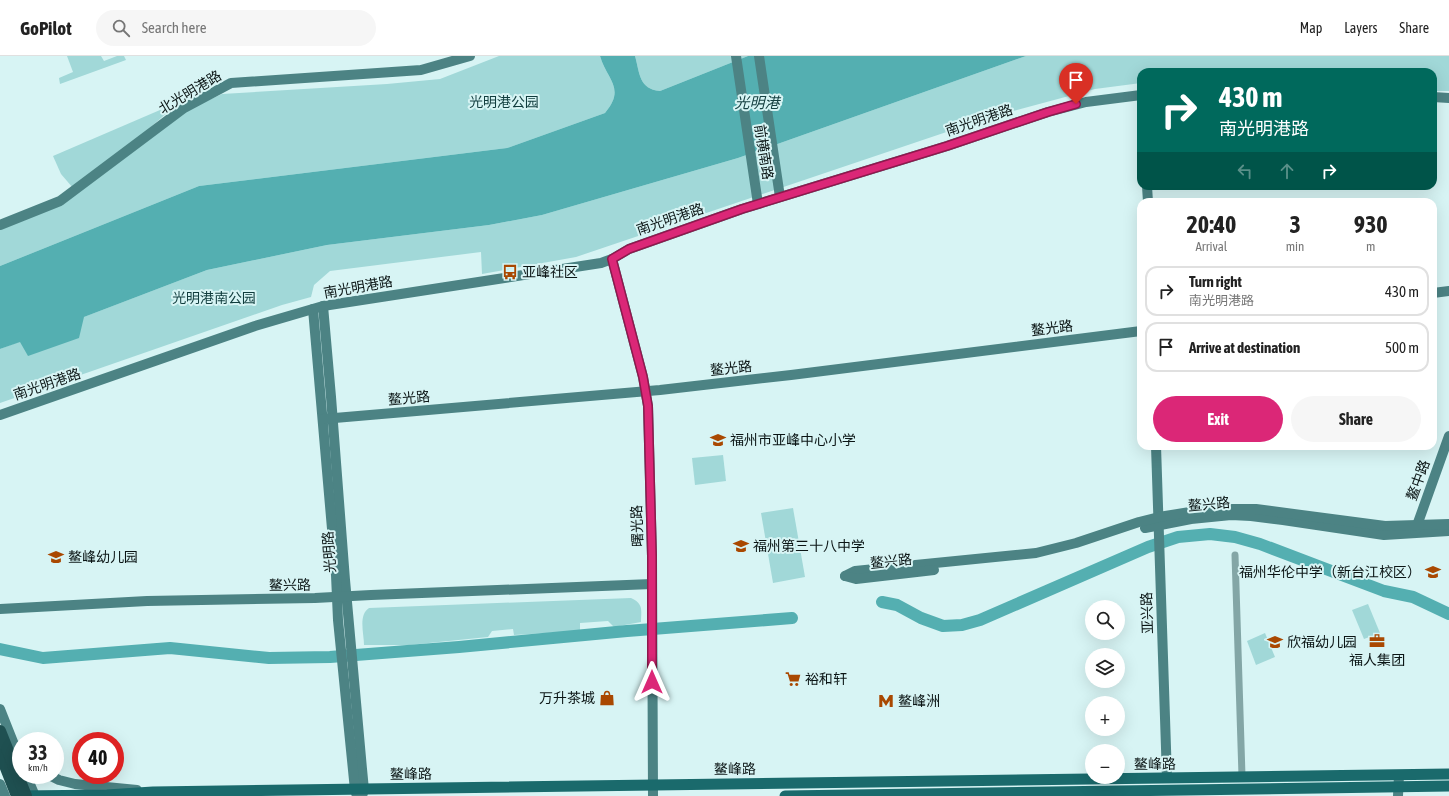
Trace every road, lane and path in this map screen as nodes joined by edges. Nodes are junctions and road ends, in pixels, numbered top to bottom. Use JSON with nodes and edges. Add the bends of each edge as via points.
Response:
{"nodes":[{"id":1,"x":470,"y":56,"type":"edge"},
{"id":2,"x":736,"y":56,"type":"edge"},
{"id":3,"x":759,"y":56,"type":"edge"},
{"id":4,"x":1137,"y":96,"type":"edge"},
{"id":5,"x":1437,"y":97,"type":"edge"},
{"id":6,"x":1449,"y":98,"type":"edge"},
{"id":7,"x":780,"y":197,"type":"junction"},
{"id":8,"x":758,"y":204,"type":"junction"},
{"id":9,"x":0,"y":225,"type":"edge"},
{"id":10,"x":612,"y":259,"type":"junction"},
{"id":11,"x":1449,"y":291,"type":"edge"},
{"id":12,"x":1437,"y":292,"type":"edge"},
{"id":13,"x":323,"y":306,"type":"junction"},
{"id":14,"x":313,"y":309,"type":"junction"},
{"id":15,"x":1137,"y":332,"type":"edge"},
{"id":16,"x":646,"y":391,"type":"junction"},
{"id":17,"x":0,"y":415,"type":"edge"},
{"id":18,"x":328,"y":419,"type":"junction"},
{"id":19,"x":1449,"y":436,"type":"edge"},
{"id":20,"x":1156,"y":450,"type":"edge"},
{"id":21,"x":1449,"y":524,"type":"edge"},
{"id":22,"x":1159,"y":525,"type":"junction"},
{"id":23,"x":1415,"y":529,"type":"junction"},
{"id":24,"x":1449,"y":532,"type":"edge"},
{"id":25,"x":1235,"y":555,"type":"dead end"},
{"id":26,"x":652,"y":584,"type":"junction"},
{"id":27,"x":342,"y":596,"type":"junction"},
{"id":28,"x":0,"y":609,"type":"edge"},
{"id":29,"x":0,"y":710,"type":"edge"},
{"id":30,"x":4,"y":732,"type":"edge"},
{"id":31,"x":12,"y":741,"type":"edge"},
{"id":32,"x":12,"y":746,"type":"edge"},
{"id":33,"x":0,"y":753,"type":"edge"},
{"id":34,"x":1449,"y":774,"type":"edge"},
{"id":35,"x":1399,"y":775,"type":"junction"},
{"id":36,"x":1242,"y":776,"type":"junction"},
{"id":37,"x":1167,"y":778,"type":"junction"},
{"id":38,"x":64,"y":781,"type":"edge"},
{"id":39,"x":878,"y":783,"type":"junction"},
{"id":40,"x":0,"y":784,"type":"edge"},
{"id":41,"x":30,"y":784,"type":"edge"},
{"id":42,"x":1449,"y":786,"type":"edge"},
{"id":43,"x":653,"y":791,"type":"edge"},
{"id":44,"x":1398,"y":791,"type":"edge"},
{"id":45,"x":153,"y":792,"type":"junction"},
{"id":46,"x":359,"y":793,"type":"edge"},
{"id":47,"x":945,"y":795,"type":"edge"},
{"id":48,"x":5,"y":796,"type":"edge"},
{"id":49,"x":17,"y":796,"type":"edge"},
{"id":50,"x":21,"y":796,"type":"edge"},
{"id":51,"x":26,"y":796,"type":"edge"},
{"id":52,"x":35,"y":796,"type":"edge"},
{"id":53,"x":785,"y":796,"type":"edge"},
{"id":54,"x":835,"y":796,"type":"edge"},
{"id":55,"x":879,"y":796,"type":"edge"}],
"edges":[{"from":1,"to":9,"type":"street","name":"北光明港路","via":[[421,70],[231,83],[184,108],[60,201]]},
{"from":2,"to":8,"type":"street","name":"前横南路"},
{"from":3,"to":7,"type":"street","name":"前横南路"},
{"from":4,"to":7,"type":"street","name":"南光明港路","via":[[1086,102],[1053,110],[947,146]]},
{"from":5,"to":6,"type":"street"},
{"from":7,"to":8,"type":"street","name":"南光明港路"},
{"from":8,"to":10,"type":"street","name":"南光明港路","via":[[629,249]]},
{"from":10,"to":13,"type":"street","name":"南光明港路","via":[[601,263]]},
{"from":10,"to":16,"type":"street","name":"曙光路"},
{"from":11,"to":12,"type":"street"},
{"from":13,"to":14,"type":"street","name":"南光明港路"},
{"from":13,"to":18,"type":"street","name":"光明路"},
{"from":14,"to":17,"type":"street","name":"南光明港路","via":[[270,321]]},
{"from":14,"to":18,"type":"street","name":"光明路"},
{"from":15,"to":16,"type":"street","name":"鳌光路","via":[[791,376]]},
{"from":16,"to":18,"type":"street","name":"鳌光路"},
{"from":16,"to":26,"type":"street","name":"曙光路"},
{"from":18,"to":27,"type":"street","name":"光明路"},
{"from":19,"to":23,"type":"street","name":"鳌中路"},
{"from":20,"to":22,"type":"street","name":"亚兴路"},
{"from":21,"to":23,"type":"street","name":"鳌兴路"},
{"from":22,"to":22,"type":"street","name":"鳌兴路","via":[[1127,526],[1036,553],[855,571],[845,576],[856,579],[1038,559]]},
{"from":22,"to":23,"type":"street","name":"鳌兴路","via":[[1215,516],[1238,516],[1384,535]]},
{"from":22,"to":37,"type":"street","name":"亚兴路"},
{"from":23,"to":24,"type":"street","name":"鳌兴路"},
{"from":25,"to":36,"type":"street"},
{"from":26,"to":27,"type":"street","name":"鳌兴路"},
{"from":26,"to":43,"type":"street","name":"曙光路"},
{"from":27,"to":28,"type":"street","name":"鳌兴路","via":[[147,601]]},
{"from":27,"to":46,"type":"street","name":"光明路"},
{"from":29,"to":30,"type":"street"},
{"from":30,"to":31,"type":"street"},
{"from":30,"to":32,"type":"street"},
{"from":30,"to":51,"type":"highway","bridge":true},
{"from":33,"to":49,"type":"highway"},
{"from":34,"to":35,"type":"main road","name":"鳌峰路"},
{"from":35,"to":36,"type":"main road","name":"鳌峰路"},
{"from":35,"to":44,"type":"street"},
{"from":36,"to":37,"type":"main road","name":"鳌峰路"},
{"from":37,"to":39,"type":"main road","name":"鳌峰路"},
{"from":38,"to":45,"type":"street"},
{"from":39,"to":43,"type":"main road","name":"鳌峰路"},
{"from":39,"to":55,"type":"street"},
{"from":40,"to":48,"type":"street"},
{"from":41,"to":52,"type":"street"},
{"from":42,"to":44,"type":"main road","name":"鳌峰路"},
{"from":43,"to":46,"type":"main road","name":"鳌峰路"},
{"from":44,"to":47,"type":"main road","name":"鳌峰路"},
{"from":45,"to":46,"type":"main road","name":"鳌峰路"},
{"from":45,"to":52,"type":"main road","name":"鳌峰路"},
{"from":47,"to":55,"type":"main road","name":"鳌峰路"},
{"from":50,"to":52,"type":"main road","name":"鳌峰路"},
{"from":53,"to":54,"type":"main road","name":"鳌峰路"},
{"from":54,"to":55,"type":"main road","name":"鳌峰路"}]}
